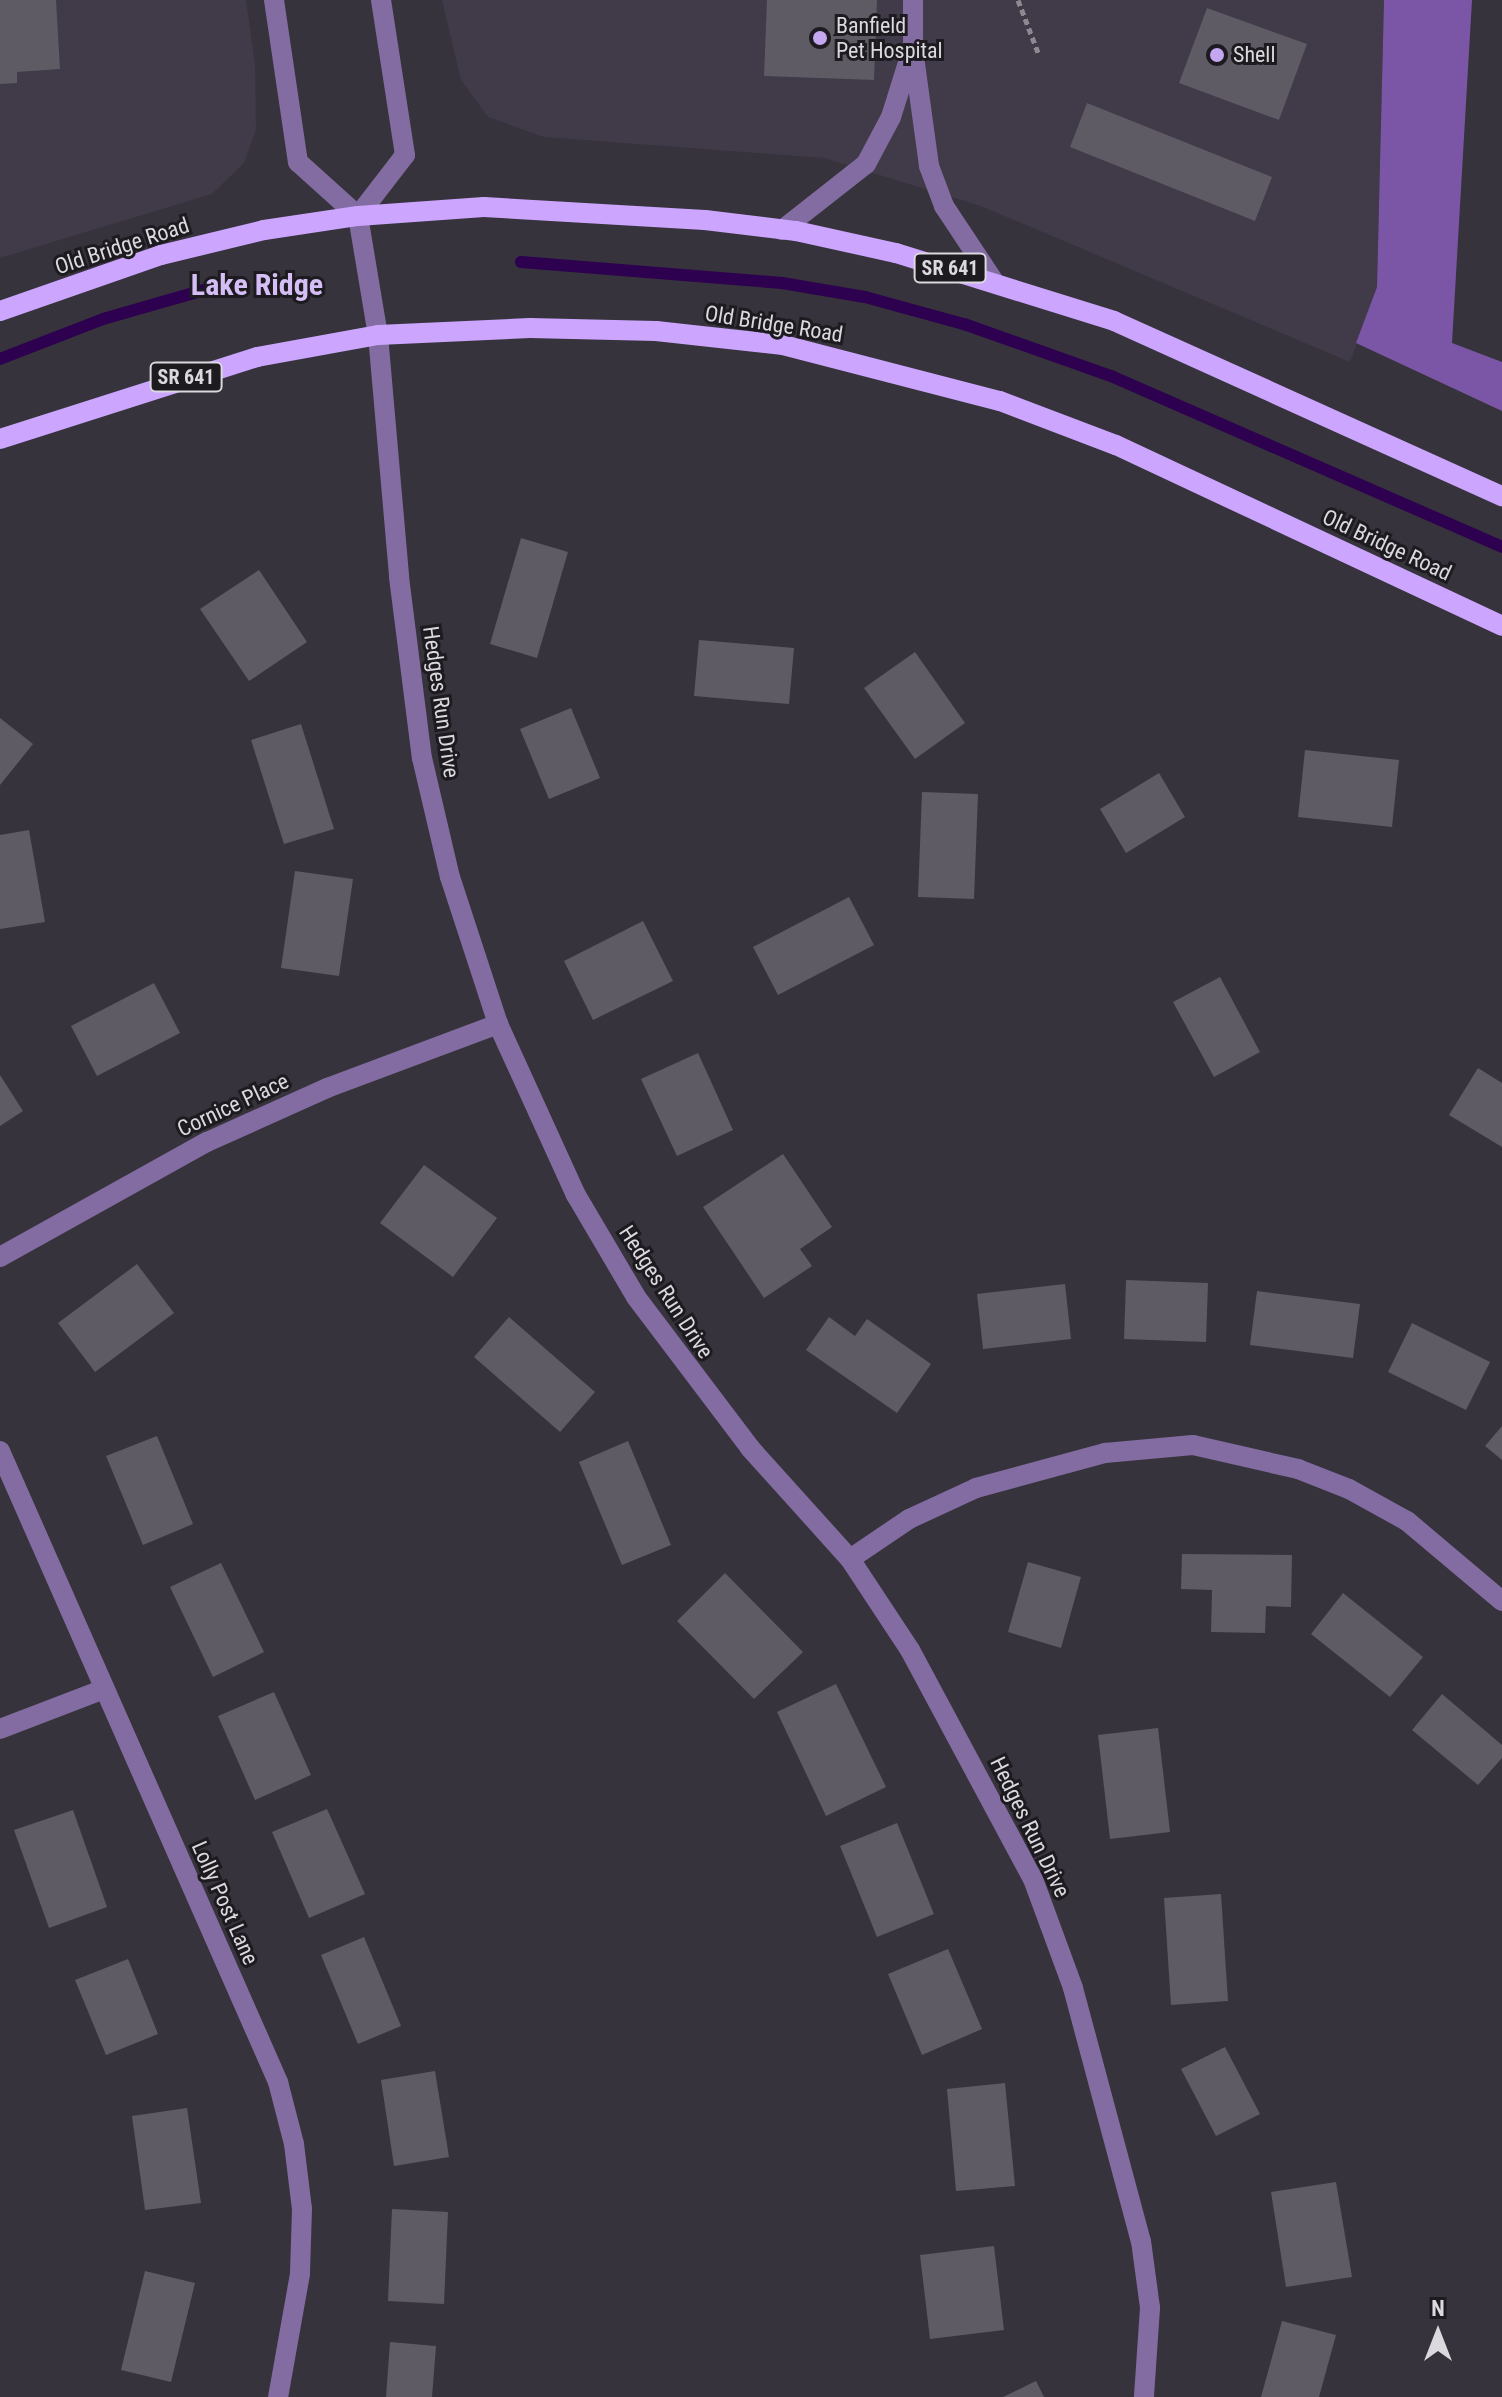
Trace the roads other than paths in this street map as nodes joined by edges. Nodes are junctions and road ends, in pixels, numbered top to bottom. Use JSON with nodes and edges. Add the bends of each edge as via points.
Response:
{"nodes":[{"id":1,"x":274,"y":0,"type":"edge"},
{"id":2,"x":381,"y":0,"type":"edge"},
{"id":3,"x":913,"y":0,"type":"edge"},
{"id":4,"x":913,"y":49,"type":"junction"},
{"id":5,"x":358,"y":216,"type":"junction"},
{"id":6,"x":782,"y":230,"type":"junction"},
{"id":7,"x":993,"y":280,"type":"junction"},
{"id":8,"x":0,"y":311,"type":"edge"},
{"id":9,"x":378,"y":335,"type":"junction"},
{"id":10,"x":0,"y":439,"type":"edge"},
{"id":11,"x":1502,"y":496,"type":"edge"},
{"id":12,"x":1502,"y":626,"type":"edge"},
{"id":13,"x":498,"y":1024,"type":"junction"},
{"id":14,"x":0,"y":1257,"type":"edge"},
{"id":15,"x":0,"y":1451,"type":"edge"},
{"id":16,"x":850,"y":1559,"type":"junction"},
{"id":17,"x":1502,"y":1601,"type":"edge"},
{"id":18,"x":104,"y":1689,"type":"junction"},
{"id":19,"x":0,"y":1729,"type":"edge"},
{"id":20,"x":278,"y":2397,"type":"edge"},
{"id":21,"x":1144,"y":2397,"type":"edge"}],
"edges":[{"from":1,"to":5,"type":"street","via":[[298,162]]},
{"from":2,"to":5,"type":"street","via":[[405,155]]},
{"from":3,"to":4,"type":"street"},
{"from":4,"to":6,"type":"street","via":[[891,117],[866,164]]},
{"from":4,"to":7,"type":"street","via":[[935,187]]},
{"from":5,"to":6,"type":"main road","name":"Old Bridge Road","number":"SR 641","via":[[539,208]]},
{"from":5,"to":8,"type":"main road","name":"Old Bridge Road","number":"SR 641","via":[[264,230],[161,255]]},
{"from":5,"to":9,"type":"street","name":"Hedges Run Drive"},
{"from":6,"to":7,"type":"main road","name":"Old Bridge Road","number":"SR 641"},
{"from":7,"to":11,"type":"main road","name":"Old Bridge Road","number":"SR 641","via":[[1184,349]]},
{"from":9,"to":10,"type":"main road","name":"Old Bridge Road","number":"SR 641","via":[[257,357]]},
{"from":9,"to":12,"type":"main road","name":"Old Bridge Road","number":"SR 641","via":[[530,328],[656,331],[783,345],[880,366],[1000,401],[1116,445]]},
{"from":9,"to":13,"type":"street","name":"Hedges Run Drive","via":[[399,577],[422,758],[450,877]]},
{"from":13,"to":14,"type":"street","name":"Cornice Place","via":[[327,1088],[207,1142]]},
{"from":13,"to":16,"type":"street","name":"Hedges Run Drive","via":[[576,1195],[636,1297],[740,1436]]},
{"from":15,"to":18,"type":"street","name":"Lolly Post Lane"},
{"from":16,"to":17,"type":"street","via":[[909,1519],[976,1488],[1105,1453],[1193,1445],[1298,1469],[1349,1489],[1407,1521]]},
{"from":16,"to":21,"type":"street","name":"Hedges Run Drive","via":[[910,1650],[1033,1879],[1099,2077],[1141,2241],[1150,2308]]},
{"from":18,"to":19,"type":"street"},
{"from":18,"to":20,"type":"street","name":"Lolly Post Lane","via":[[278,2082],[294,2144],[302,2209],[300,2274]]}]}
